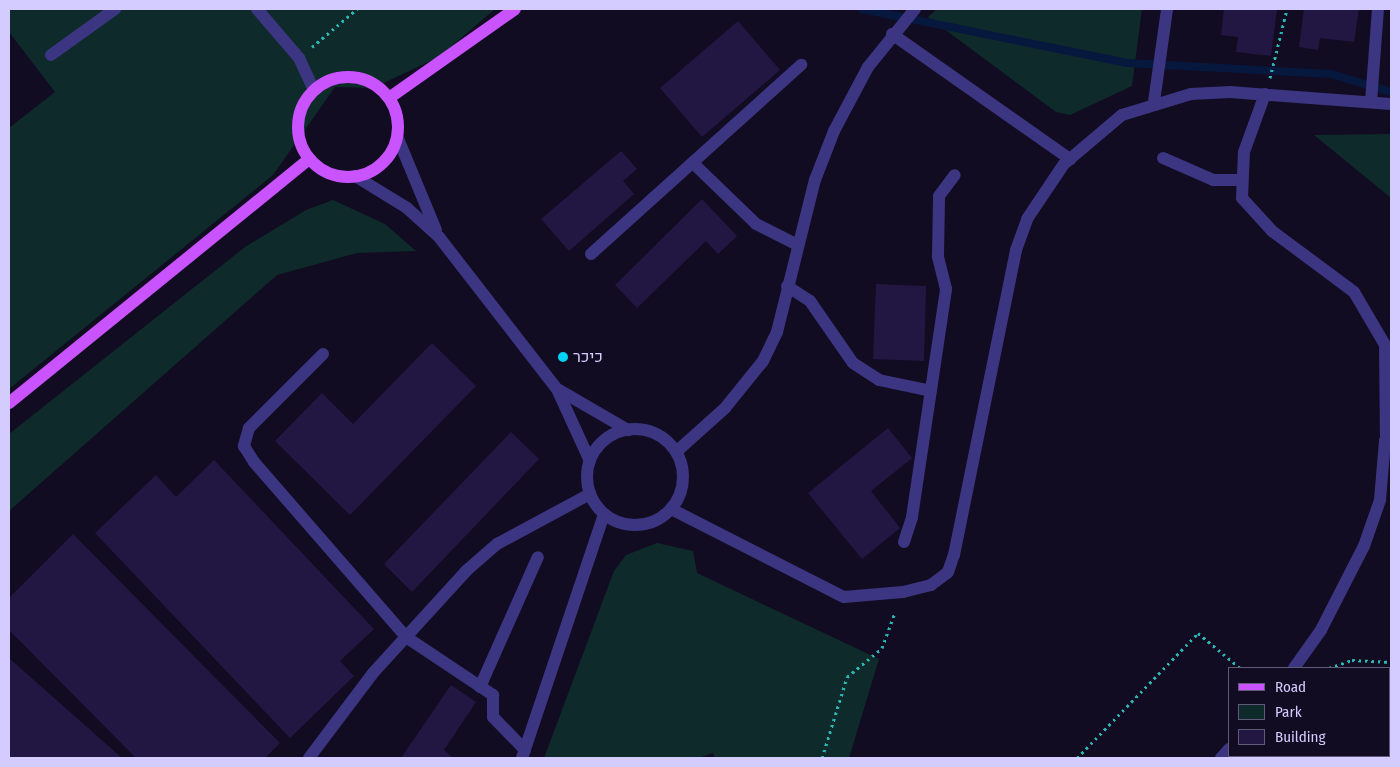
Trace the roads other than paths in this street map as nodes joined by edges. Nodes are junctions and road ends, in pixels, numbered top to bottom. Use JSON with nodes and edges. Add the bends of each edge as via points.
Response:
{"nodes":[{"id":1,"x":115,"y":9,"type":"edge"},
{"id":2,"x":257,"y":9,"type":"edge"},
{"id":3,"x":515,"y":9,"type":"edge"},
{"id":4,"x":915,"y":9,"type":"edge"},
{"id":5,"x":1166,"y":9,"type":"edge"},
{"id":6,"x":1378,"y":9,"type":"edge"},
{"id":7,"x":892,"y":34,"type":"junction"},
{"id":8,"x":51,"y":55,"type":"dead end"},
{"id":9,"x":801,"y":65,"type":"dead end"},
{"id":10,"x":314,"y":90,"type":"junction"},
{"id":11,"x":1265,"y":94,"type":"junction"},
{"id":12,"x":389,"y":98,"type":"junction"},
{"id":13,"x":1154,"y":102,"type":"junction"},
{"id":14,"x":1371,"y":102,"type":"junction"},
{"id":15,"x":1391,"y":104,"type":"edge"},
{"id":16,"x":397,"y":136,"type":"junction"},
{"id":17,"x":1162,"y":158,"type":"dead end"},
{"id":18,"x":309,"y":159,"type":"junction"},
{"id":19,"x":1070,"y":159,"type":"junction"},
{"id":20,"x":695,"y":165,"type":"junction"},
{"id":21,"x":955,"y":175,"type":"dead end"},
{"id":22,"x":355,"y":176,"type":"junction"},
{"id":23,"x":1240,"y":180,"type":"junction"},
{"id":24,"x":439,"y":237,"type":"junction"},
{"id":25,"x":798,"y":244,"type":"junction"},
{"id":26,"x":591,"y":254,"type":"dead end"},
{"id":27,"x":787,"y":286,"type":"junction"},
{"id":28,"x":1384,"y":340,"type":"junction"},
{"id":29,"x":323,"y":354,"type":"dead end"},
{"id":30,"x":1391,"y":355,"type":"edge"},
{"id":31,"x":557,"y":389,"type":"junction"},
{"id":32,"x":931,"y":391,"type":"junction"},
{"id":33,"x":9,"y":403,"type":"edge"},
{"id":34,"x":628,"y":430,"type":"junction"},
{"id":35,"x":1385,"y":440,"type":"junction"},
{"id":36,"x":676,"y":452,"type":"junction"},
{"id":37,"x":1391,"y":452,"type":"edge"},
{"id":38,"x":590,"y":461,"type":"junction"},
{"id":39,"x":1391,"y":480,"type":"edge"},
{"id":40,"x":590,"y":494,"type":"junction"},
{"id":41,"x":1380,"y":499,"type":"junction"},
{"id":42,"x":672,"y":509,"type":"junction"},
{"id":43,"x":604,"y":514,"type":"junction"},
{"id":44,"x":904,"y":542,"type":"dead end"},
{"id":45,"x":538,"y":557,"type":"dead end"},
{"id":46,"x":406,"y":637,"type":"junction"},
{"id":47,"x":1295,"y":667,"type":"edge"},
{"id":48,"x":480,"y":687,"type":"junction"},
{"id":49,"x":523,"y":754,"type":"edge"},
{"id":50,"x":309,"y":758,"type":"edge"}],
"edges":[{"from":1,"to":8,"type":"street"},
{"from":2,"to":10,"type":"street","via":[[299,58]]},
{"from":3,"to":12,"type":"main road"},
{"from":4,"to":7,"type":"street"},
{"from":5,"to":13,"type":"street"},
{"from":6,"to":14,"type":"street"},
{"from":7,"to":19,"type":"street"},
{"from":7,"to":25,"type":"street","via":[[868,67],[834,131]]},
{"from":9,"to":20,"type":"street"},
{"from":10,"to":12,"type":"main road","via":[[328,80],[362,78]]},
{"from":10,"to":18,"type":"main road","via":[[299,116],[301,146]]},
{"from":11,"to":13,"type":"street","via":[[1191,94]]},
{"from":11,"to":14,"type":"street"},
{"from":11,"to":23,"type":"street"},
{"from":12,"to":16,"type":"main road","via":[[396,112]]},
{"from":13,"to":19,"type":"street","via":[[1122,115]]},
{"from":14,"to":15,"type":"street"},
{"from":16,"to":22,"type":"main road","via":[[388,158],[376,168]]},
{"from":16,"to":24,"type":"street"},
{"from":17,"to":23,"type":"street","via":[[1213,180]]},
{"from":18,"to":22,"type":"main road","via":[[334,175]]},
{"from":18,"to":33,"type":"main road"},
{"from":19,"to":42,"type":"street","via":[[1026,219],[1016,250],[948,572],[931,585],[903,592],[844,597]]},
{"from":20,"to":25,"type":"street","via":[[756,224]]},
{"from":20,"to":26,"type":"street"},
{"from":21,"to":32,"type":"street","via":[[939,196],[936,227],[946,288]]},
{"from":22,"to":24,"type":"street","via":[[408,208]]},
{"from":23,"to":28,"type":"street","via":[[1242,198],[1251,212],[1354,292]]},
{"from":24,"to":31,"type":"street"},
{"from":25,"to":27,"type":"street"},
{"from":27,"to":32,"type":"street","via":[[810,301],[853,363],[879,380]]},
{"from":27,"to":36,"type":"street","via":[[777,332],[759,367],[725,408]]},
{"from":28,"to":30,"type":"street"},
{"from":28,"to":35,"type":"street"},
{"from":29,"to":46,"type":"street","via":[[249,428],[244,446],[254,462]]},
{"from":31,"to":34,"type":"street","via":[[595,415]]},
{"from":31,"to":38,"type":"street"},
{"from":32,"to":44,"type":"street"},
{"from":34,"to":36,"type":"street","via":[[658,435]]},
{"from":34,"to":38,"type":"street","via":[[608,437]]},
{"from":35,"to":37,"type":"street"},
{"from":35,"to":41,"type":"street"},
{"from":36,"to":42,"type":"street","via":[[683,475]]},
{"from":38,"to":40,"type":"street"},
{"from":39,"to":41,"type":"street"},
{"from":40,"to":43,"type":"street"},
{"from":40,"to":46,"type":"street","via":[[498,544]]},
{"from":41,"to":47,"type":"street","via":[[1340,596]]},
{"from":42,"to":43,"type":"street","via":[[653,521],[631,525]]},
{"from":43,"to":49,"type":"street"},
{"from":45,"to":48,"type":"street"},
{"from":46,"to":48,"type":"street"},
{"from":46,"to":50,"type":"street"},
{"from":48,"to":49,"type":"street","via":[[493,695],[493,717]]}]}
